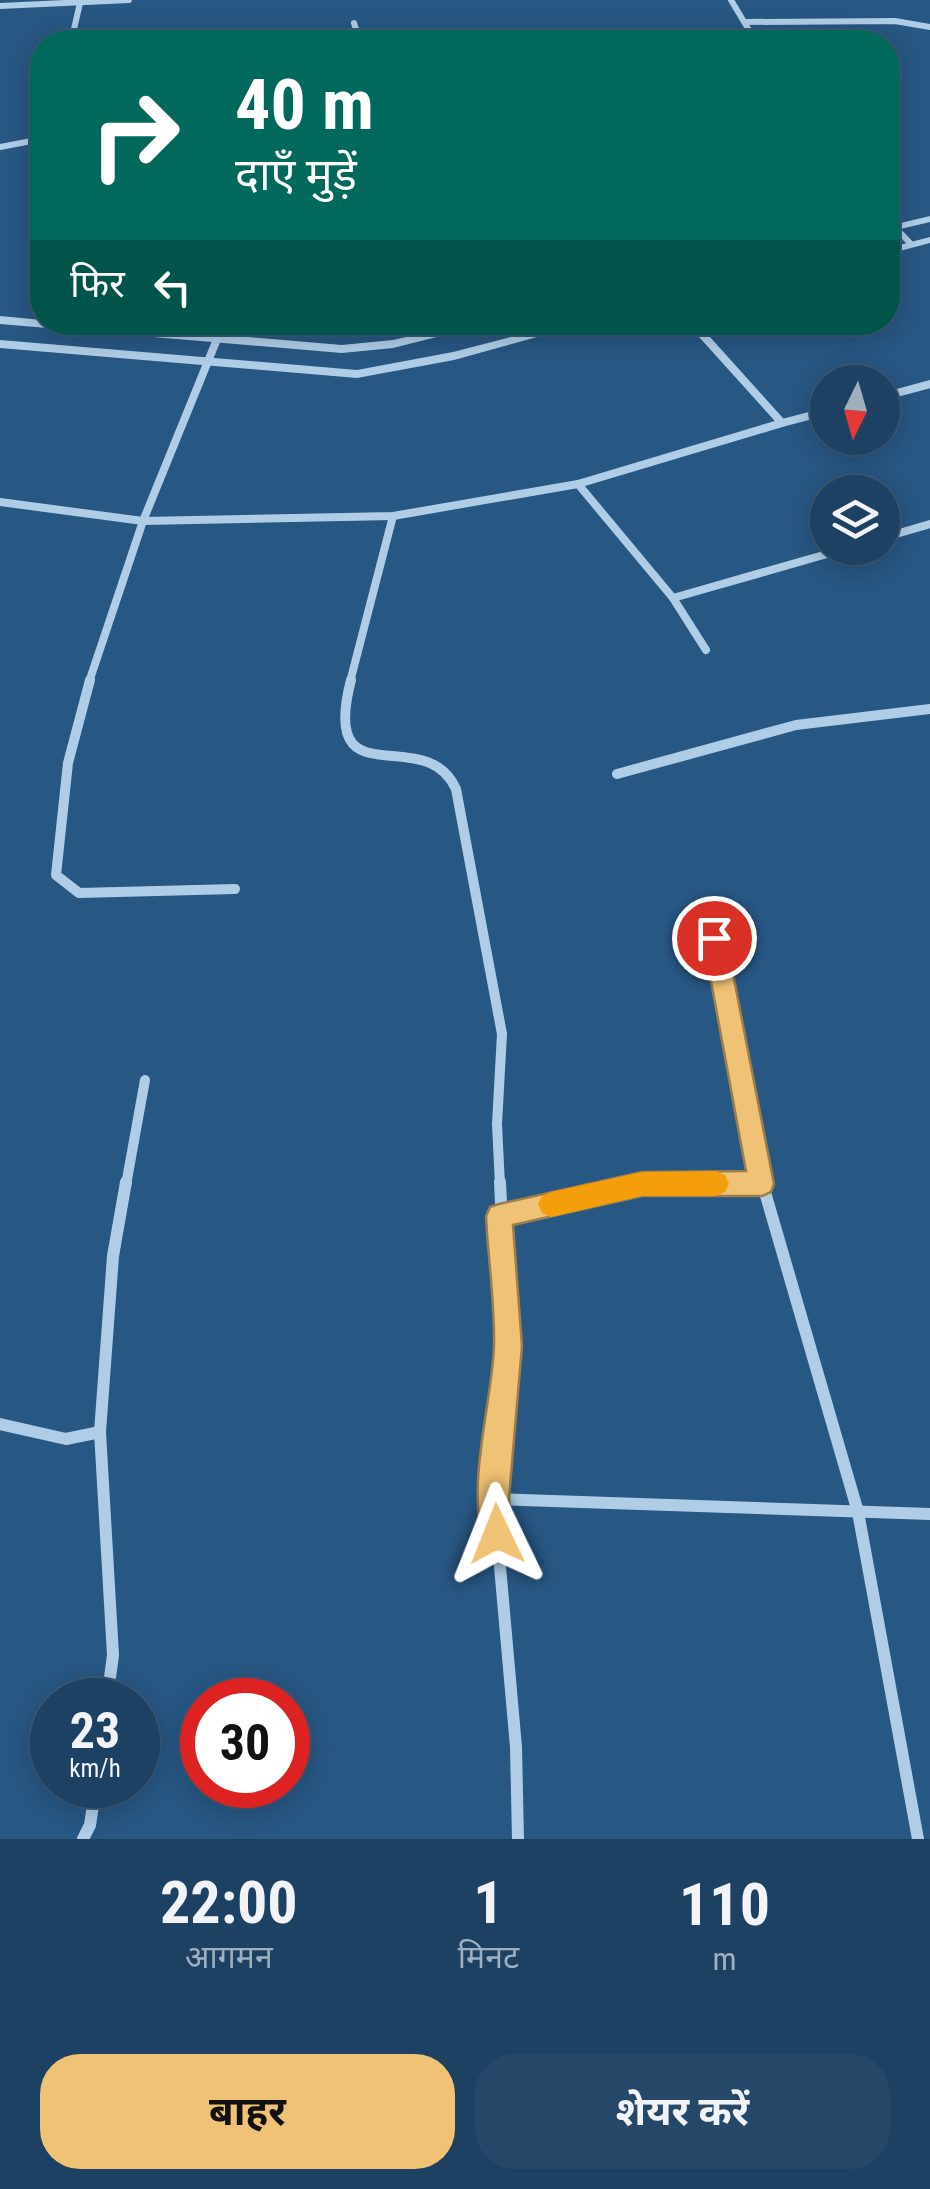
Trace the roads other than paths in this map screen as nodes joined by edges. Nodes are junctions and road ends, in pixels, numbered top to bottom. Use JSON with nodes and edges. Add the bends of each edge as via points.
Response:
{"nodes":[{"id":1,"x":130,"y":0,"type":"edge"},
{"id":2,"x":731,"y":0,"type":"edge"},
{"id":3,"x":80,"y":2,"type":"junction"},
{"id":4,"x":0,"y":6,"type":"edge"},
{"id":5,"x":354,"y":22,"type":"dead end"},
{"id":6,"x":745,"y":22,"type":"junction"},
{"id":7,"x":930,"y":27,"type":"edge"},
{"id":8,"x":74,"y":30,"type":"edge"},
{"id":9,"x":356,"y":30,"type":"edge"},
{"id":10,"x":749,"y":30,"type":"edge"},
{"id":11,"x":30,"y":141,"type":"edge"},
{"id":12,"x":0,"y":147,"type":"edge"},
{"id":13,"x":930,"y":218,"type":"edge"},
{"id":14,"x":900,"y":223,"type":"edge"},
{"id":15,"x":900,"y":234,"type":"edge"},
{"id":16,"x":930,"y":240,"type":"edge"},
{"id":17,"x":911,"y":244,"type":"junction"},
{"id":18,"x":900,"y":247,"type":"edge"},
{"id":19,"x":0,"y":320,"type":"edge"},
{"id":20,"x":30,"y":323,"type":"edge"},
{"id":21,"x":163,"y":335,"type":"edge"},
{"id":22,"x":219,"y":335,"type":"edge"},
{"id":23,"x":433,"y":335,"type":"edge"},
{"id":24,"x":535,"y":335,"type":"edge"},
{"id":25,"x":703,"y":335,"type":"edge"},
{"id":26,"x":217,"y":340,"type":"junction"},
{"id":27,"x":0,"y":344,"type":"edge"},
{"id":28,"x":208,"y":363,"type":"junction"},
{"id":29,"x":930,"y":384,"type":"edge"},
{"id":30,"x":900,"y":392,"type":"edge"},
{"id":31,"x":810,"y":416,"type":"edge"},
{"id":32,"x":782,"y":423,"type":"junction"},
{"id":33,"x":578,"y":484,"type":"junction"},
{"id":34,"x":0,"y":502,"type":"edge"},
{"id":35,"x":393,"y":516,"type":"junction"},
{"id":36,"x":143,"y":522,"type":"junction"},
{"id":37,"x":930,"y":524,"type":"edge"},
{"id":38,"x":900,"y":533,"type":"edge"},
{"id":39,"x":810,"y":559,"type":"edge"},
{"id":40,"x":672,"y":598,"type":"junction"},
{"id":41,"x":706,"y":650,"type":"dead end"},
{"id":42,"x":930,"y":708,"type":"edge"},
{"id":43,"x":618,"y":774,"type":"dead end"},
{"id":44,"x":235,"y":890,"type":"dead end"},
{"id":45,"x":714,"y":938,"type":"dead end"},
{"id":46,"x":146,"y":1080,"type":"dead end"},
{"id":47,"x":762,"y":1184,"type":"junction"},
{"id":48,"x":499,"y":1216,"type":"junction"},
{"id":49,"x":0,"y":1424,"type":"edge"},
{"id":50,"x":100,"y":1432,"type":"junction"},
{"id":51,"x":494,"y":1498,"type":"junction"},
{"id":52,"x":858,"y":1512,"type":"junction"},
{"id":53,"x":930,"y":1514,"type":"edge"},
{"id":54,"x":110,"y":1678,"type":"edge"},
{"id":55,"x":93,"y":1808,"type":"edge"},
{"id":56,"x":83,"y":1839,"type":"edge"},
{"id":57,"x":518,"y":1839,"type":"edge"},
{"id":58,"x":918,"y":1839,"type":"edge"}],
"edges":[{"from":1,"to":3,"type":"street"},
{"from":2,"to":6,"type":"street"},
{"from":3,"to":4,"type":"street"},
{"from":3,"to":8,"type":"street"},
{"from":5,"to":9,"type":"street"},
{"from":6,"to":7,"type":"street","via":[[895,21]]},
{"from":6,"to":10,"type":"street"},
{"from":11,"to":12,"type":"street"},
{"from":13,"to":14,"type":"street"},
{"from":15,"to":17,"type":"street"},
{"from":16,"to":17,"type":"street"},
{"from":17,"to":18,"type":"street"},
{"from":19,"to":20,"type":"street"},
{"from":21,"to":26,"type":"street"},
{"from":22,"to":26,"type":"street"},
{"from":23,"to":26,"type":"street","via":[[342,349]]},
{"from":24,"to":28,"type":"street","via":[[357,374]]},
{"from":25,"to":32,"type":"street"},
{"from":26,"to":28,"type":"street"},
{"from":27,"to":28,"type":"street"},
{"from":28,"to":36,"type":"street"},
{"from":29,"to":30,"type":"street"},
{"from":31,"to":32,"type":"street"},
{"from":32,"to":33,"type":"street"},
{"from":33,"to":35,"type":"street"},
{"from":33,"to":40,"type":"street"},
{"from":34,"to":36,"type":"street"},
{"from":35,"to":36,"type":"street"},
{"from":35,"to":48,"type":"street","via":[[342,730],[350,746],[368,755],[444,768],[457,788],[502,1034]]},
{"from":36,"to":44,"type":"street","via":[[99,644],[68,763],[56,876],[79,893]]},
{"from":37,"to":38,"type":"street"},
{"from":39,"to":40,"type":"street"},
{"from":40,"to":41,"type":"street"},
{"from":42,"to":43,"type":"street","via":[[796,725]]},
{"from":45,"to":47,"type":"street"},
{"from":46,"to":50,"type":"street","via":[[113,1256]]},
{"from":47,"to":48,"type":"street","via":[[642,1184]]},
{"from":47,"to":52,"type":"street"},
{"from":48,"to":51,"type":"street","via":[[508,1346]]},
{"from":49,"to":50,"type":"street","via":[[66,1438]]},
{"from":50,"to":54,"type":"street"},
{"from":51,"to":52,"type":"street"},
{"from":51,"to":57,"type":"street"},
{"from":52,"to":53,"type":"street"},
{"from":52,"to":58,"type":"street"},
{"from":55,"to":56,"type":"street"}]}
